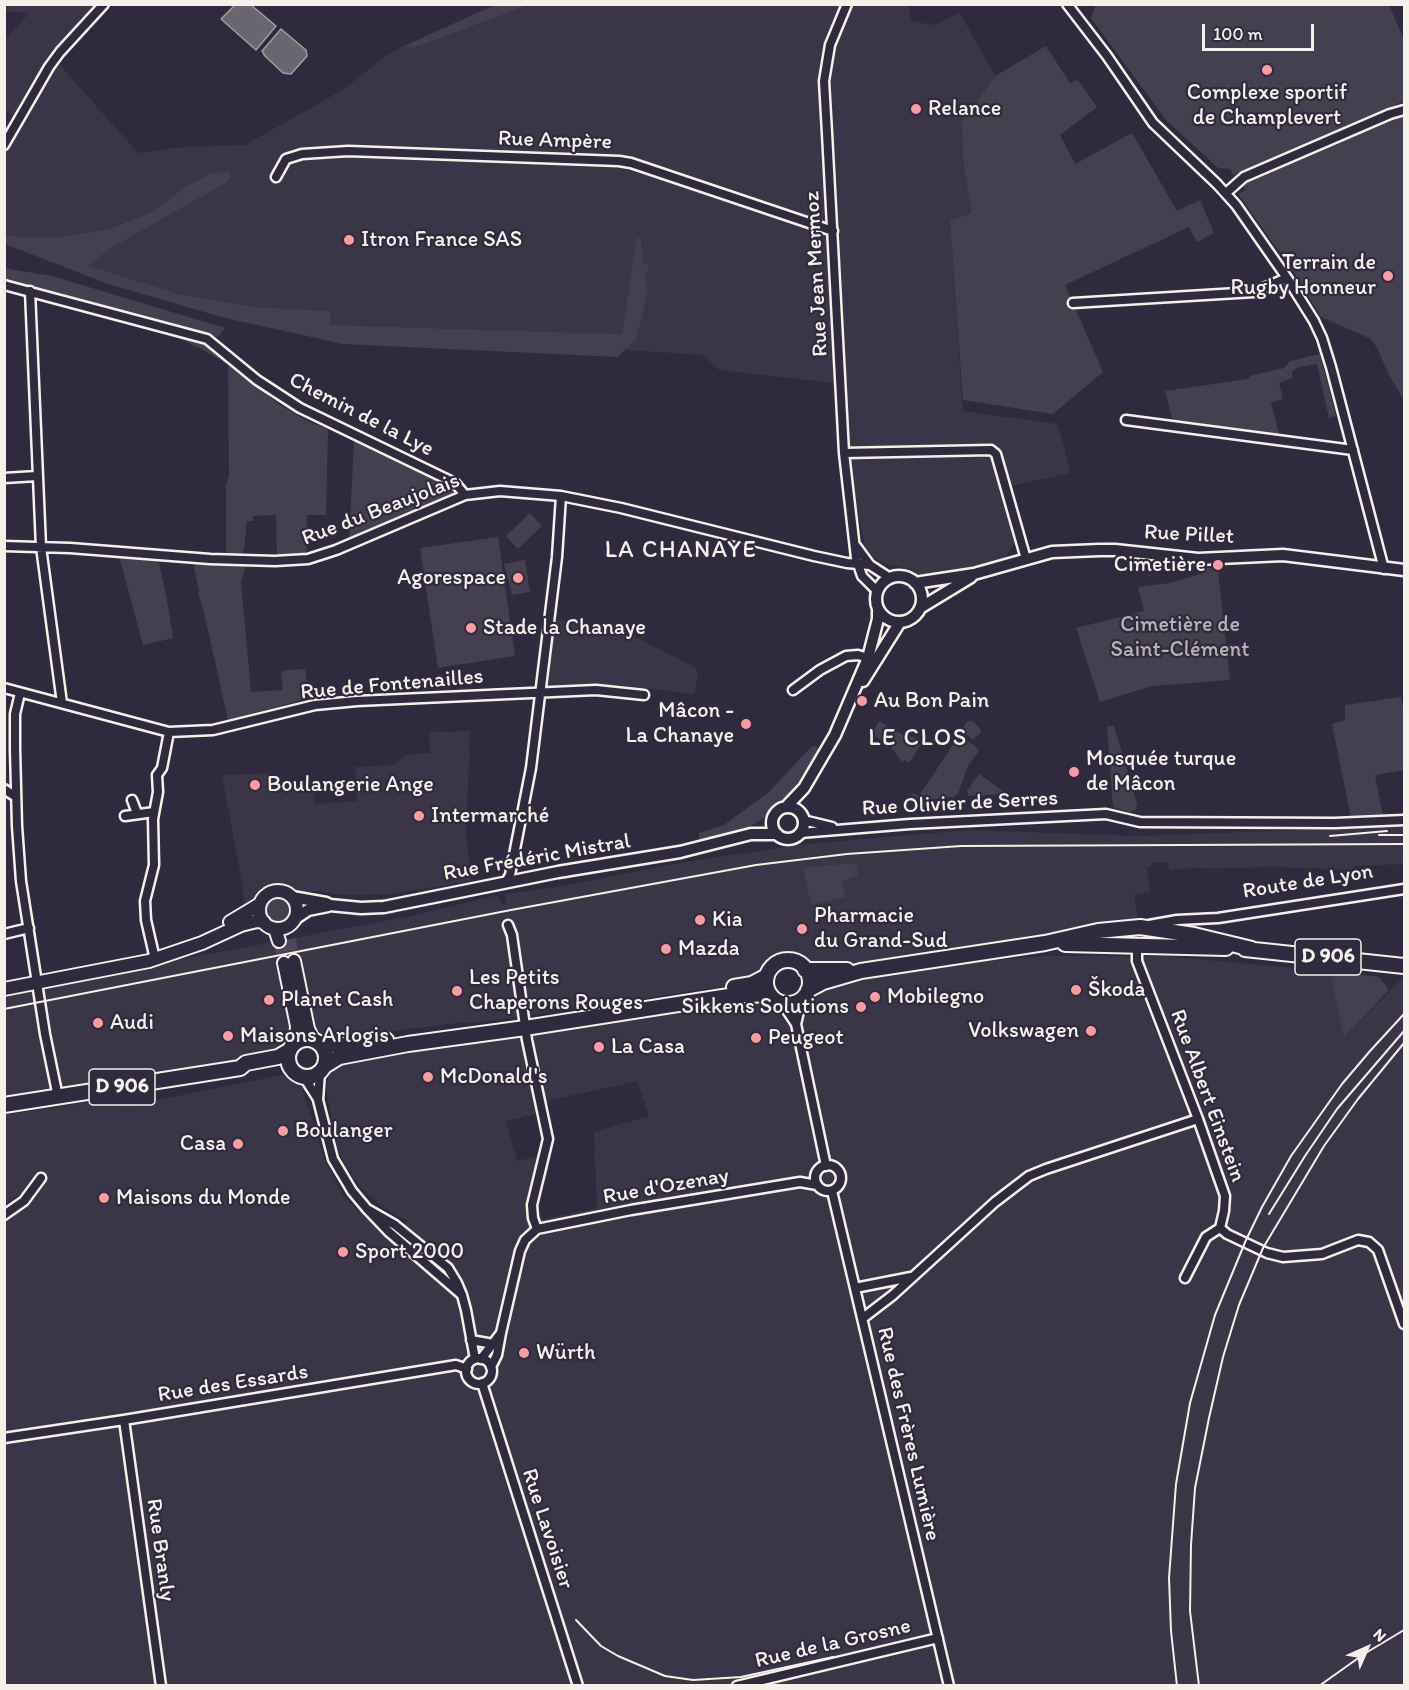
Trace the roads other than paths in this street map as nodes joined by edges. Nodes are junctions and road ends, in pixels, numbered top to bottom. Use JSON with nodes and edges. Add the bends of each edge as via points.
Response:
{"nodes":[{"id":1,"x":104,"y":4,"type":"edge"},
{"id":2,"x":847,"y":4,"type":"edge"},
{"id":3,"x":1067,"y":4,"type":"edge"},
{"id":4,"x":1404,"y":110,"type":"edge"},
{"id":5,"x":4,"y":145,"type":"edge"},
{"id":6,"x":276,"y":177,"type":"dead end"},
{"id":7,"x":1226,"y":193,"type":"junction"},
{"id":8,"x":833,"y":231,"type":"junction"},
{"id":9,"x":1287,"y":278,"type":"junction"},
{"id":10,"x":4,"y":285,"type":"edge"},
{"id":11,"x":30,"y":291,"type":"junction"},
{"id":12,"x":1073,"y":303,"type":"dead end"},
{"id":13,"x":1126,"y":420,"type":"dead end"},
{"id":14,"x":1353,"y":450,"type":"junction"},
{"id":15,"x":844,"y":453,"type":"junction"},
{"id":16,"x":37,"y":476,"type":"junction"},
{"id":17,"x":4,"y":478,"type":"edge"},
{"id":18,"x":465,"y":495,"type":"junction"},
{"id":19,"x":561,"y":496,"type":"junction"},
{"id":20,"x":855,"y":545,"type":"junction"},
{"id":21,"x":4,"y":546,"type":"edge"},
{"id":22,"x":41,"y":547,"type":"junction"},
{"id":23,"x":1026,"y":559,"type":"junction"},
{"id":24,"x":857,"y":565,"type":"junction"},
{"id":25,"x":870,"y":565,"type":"junction"},
{"id":26,"x":1384,"y":568,"type":"junction"},
{"id":27,"x":1404,"y":570,"type":"edge"},
{"id":28,"x":974,"y":574,"type":"junction"},
{"id":29,"x":890,"y":578,"type":"junction"},
{"id":30,"x":915,"y":583,"type":"junction"},
{"id":31,"x":877,"y":591,"type":"junction"},
{"id":32,"x":920,"y":608,"type":"junction"},
{"id":33,"x":878,"y":610,"type":"junction"},
{"id":34,"x":900,"y":622,"type":"junction"},
{"id":35,"x":871,"y":661,"type":"junction"},
{"id":36,"x":4,"y":688,"type":"edge"},
{"id":37,"x":793,"y":690,"type":"dead end"},
{"id":38,"x":20,"y":693,"type":"junction"},
{"id":39,"x":538,"y":693,"type":"junction"},
{"id":40,"x":644,"y":695,"type":"dead end"},
{"id":41,"x":62,"y":703,"type":"junction"},
{"id":42,"x":169,"y":732,"type":"junction"},
{"id":43,"x":804,"y":788,"type":"junction"},
{"id":44,"x":4,"y":789,"type":"edge"},
{"id":45,"x":16,"y":797,"type":"junction"},
{"id":46,"x":132,"y":800,"type":"dead end"},
{"id":47,"x":786,"y":807,"type":"junction"},
{"id":48,"x":154,"y":812,"type":"junction"},
{"id":49,"x":137,"y":813,"type":"junction"},
{"id":50,"x":125,"y":816,"type":"dead end"},
{"id":51,"x":802,"y":817,"type":"junction"},
{"id":52,"x":772,"y":820,"type":"junction"},
{"id":53,"x":1404,"y":820,"type":"edge"},
{"id":54,"x":841,"y":830,"type":"junction"},
{"id":55,"x":800,"y":833,"type":"junction"},
{"id":56,"x":751,"y":834,"type":"junction"},
{"id":57,"x":777,"y":834,"type":"junction"},
{"id":58,"x":506,"y":882,"type":"junction"},
{"id":59,"x":1404,"y":889,"type":"edge"},
{"id":60,"x":292,"y":897,"type":"junction"},
{"id":61,"x":260,"y":904,"type":"junction"},
{"id":62,"x":330,"y":905,"type":"junction"},
{"id":63,"x":1218,"y":918,"type":"junction"},
{"id":64,"x":294,"y":921,"type":"junction"},
{"id":65,"x":264,"y":922,"type":"junction"},
{"id":66,"x":508,"y":925,"type":"dead end"},
{"id":67,"x":1140,"y":927,"type":"junction"},
{"id":68,"x":29,"y":928,"type":"junction"},
{"id":69,"x":4,"y":934,"type":"edge"},
{"id":70,"x":1194,"y":935,"type":"junction"},
{"id":71,"x":1045,"y":943,"type":"junction"},
{"id":72,"x":1137,"y":945,"type":"junction"},
{"id":73,"x":1252,"y":949,"type":"junction"},
{"id":74,"x":177,"y":952,"type":"junction"},
{"id":75,"x":154,"y":959,"type":"junction"},
{"id":76,"x":1404,"y":966,"type":"edge"},
{"id":77,"x":805,"y":969,"type":"junction"},
{"id":78,"x":861,"y":971,"type":"junction"},
{"id":79,"x":767,"y":976,"type":"junction"},
{"id":80,"x":37,"y":983,"type":"junction"},
{"id":81,"x":4,"y":989,"type":"edge"},
{"id":82,"x":770,"y":994,"type":"junction"},
{"id":83,"x":805,"y":994,"type":"junction"},
{"id":84,"x":782,"y":1003,"type":"junction"},
{"id":85,"x":524,"y":1024,"type":"junction"},
{"id":86,"x":796,"y":1024,"type":"junction"},
{"id":87,"x":318,"y":1042,"type":"junction"},
{"id":88,"x":293,"y":1046,"type":"junction"},
{"id":89,"x":240,"y":1068,"type":"junction"},
{"id":90,"x":291,"y":1068,"type":"junction"},
{"id":91,"x":323,"y":1069,"type":"junction"},
{"id":92,"x":304,"y":1077,"type":"junction"},
{"id":93,"x":58,"y":1097,"type":"junction"},
{"id":94,"x":318,"y":1100,"type":"junction"},
{"id":95,"x":4,"y":1105,"type":"edge"},
{"id":96,"x":1198,"y":1119,"type":"junction"},
{"id":97,"x":826,"y":1166,"type":"junction"},
{"id":98,"x":817,"y":1172,"type":"junction"},
{"id":99,"x":41,"y":1178,"type":"dead end"},
{"id":100,"x":803,"y":1182,"type":"junction"},
{"id":101,"x":817,"y":1185,"type":"junction"},
{"id":102,"x":832,"y":1191,"type":"junction"},
{"id":103,"x":4,"y":1215,"type":"edge"},
{"id":104,"x":1220,"y":1228,"type":"junction"},
{"id":105,"x":537,"y":1229,"type":"junction"},
{"id":106,"x":912,"y":1277,"type":"junction"},
{"id":107,"x":1185,"y":1278,"type":"dead end"},
{"id":108,"x":855,"y":1288,"type":"junction"},
{"id":109,"x":863,"y":1318,"type":"junction"},
{"id":110,"x":1404,"y":1324,"type":"edge"},
{"id":111,"x":501,"y":1333,"type":"junction"},
{"id":112,"x":471,"y":1340,"type":"junction"},
{"id":113,"x":493,"y":1344,"type":"junction"},
{"id":114,"x":478,"y":1359,"type":"junction"},
{"id":115,"x":491,"y":1368,"type":"junction"},
{"id":116,"x":467,"y":1369,"type":"junction"},
{"id":117,"x":482,"y":1383,"type":"junction"},
{"id":118,"x":124,"y":1420,"type":"junction"},
{"id":119,"x":4,"y":1438,"type":"edge"},
{"id":120,"x":938,"y":1638,"type":"junction"},
{"id":121,"x":161,"y":1686,"type":"edge"},
{"id":122,"x":578,"y":1686,"type":"edge"},
{"id":123,"x":737,"y":1686,"type":"edge"},
{"id":124,"x":949,"y":1686,"type":"edge"}],
"edges":[{"from":1,"to":5,"type":"street","via":[[49,67]]},
{"from":2,"to":8,"type":"street","name":"Rue Jean Mermoz","via":[[830,45],[824,81]]},
{"from":3,"to":7,"type":"street","via":[[1153,123]]},
{"from":4,"to":7,"type":"street","via":[[1244,177]]},
{"from":6,"to":8,"type":"street","name":"Rue Ampère","via":[[286,159],[348,151],[619,161]]},
{"from":7,"to":9,"type":"street"},
{"from":8,"to":15,"type":"street","name":"Rue Jean Mermoz"},
{"from":9,"to":12,"type":"street","via":[[1254,292]]},
{"from":9,"to":14,"type":"street","via":[[1322,338]]},
{"from":10,"to":11,"type":"street","name":"Chemin de la Lye"},
{"from":11,"to":16,"type":"street"},
{"from":11,"to":18,"type":"street","name":"Chemin de la Lye","via":[[207,339],[257,380],[300,408],[455,483]]},
{"from":13,"to":14,"type":"street"},
{"from":14,"to":26,"type":"street"},
{"from":15,"to":20,"type":"street","name":"Rue Jean Mermoz"},
{"from":15,"to":23,"type":"street","via":[[991,450],[996,454]]},
{"from":16,"to":17,"type":"street"},
{"from":16,"to":22,"type":"street"},
{"from":18,"to":19,"type":"street","name":"Rue du Beaujolais","via":[[500,492]]},
{"from":18,"to":22,"type":"street","name":"Rue du Beaujolais","via":[[308,559],[210,559]]},
{"from":19,"to":24,"type":"street","name":"Rue du Beaujolais"},
{"from":19,"to":39,"type":"street","via":[[557,557]]},
{"from":20,"to":24,"type":"street","name":"Rue Jean Mermoz"},
{"from":20,"to":25,"type":"street"},
{"from":21,"to":22,"type":"street","name":"Rue du Beaujolais"},
{"from":22,"to":41,"type":"street"},
{"from":23,"to":26,"type":"street","name":"Rue Pillet","via":[[1052,552],[1115,550],[1201,560],[1283,555]]},
{"from":23,"to":28,"type":"street","name":"Rue Pillet"},
{"from":24,"to":25,"type":"street","name":"Rue du Beaujolais"},
{"from":24,"to":31,"type":"street"},
{"from":25,"to":29,"type":"street"},
{"from":26,"to":27,"type":"street","name":"Rue Pillet"},
{"from":28,"to":30,"type":"street","name":"Rue Pillet"},
{"from":28,"to":32,"type":"street","name":"Rue Pillet"},
{"from":29,"to":30,"type":"street","via":[[906,577]]},
{"from":29,"to":31,"type":"street"},
{"from":30,"to":32,"type":"street","via":[[922,598]]},
{"from":31,"to":33,"type":"street"},
{"from":32,"to":34,"type":"street","via":[[914,616]]},
{"from":33,"to":34,"type":"street","via":[[885,618]]},
{"from":33,"to":35,"type":"street"},
{"from":34,"to":35,"type":"street"},
{"from":35,"to":37,"type":"street","via":[[851,654]]},
{"from":35,"to":43,"type":"street"},
{"from":36,"to":38,"type":"street","name":"Rue de Fontenailles"},
{"from":38,"to":41,"type":"street","name":"Rue de Fontenailles"},
{"from":38,"to":45,"type":"street","via":[[15,714]]},
{"from":39,"to":40,"type":"street","name":"Rue de Fontenailles","via":[[596,690]]},
{"from":39,"to":42,"type":"street","name":"Rue de Fontenailles","via":[[315,705],[213,730]]},
{"from":39,"to":58,"type":"street","via":[[531,768]]},
{"from":41,"to":42,"type":"street","name":"Rue de Fontenailles"},
{"from":42,"to":48,"type":"street","via":[[157,775]]},
{"from":43,"to":47,"type":"street"},
{"from":43,"to":51,"type":"street"},
{"from":44,"to":45,"type":"street"},
{"from":45,"to":68,"type":"street","via":[[21,881]]},
{"from":46,"to":49,"type":"street"},
{"from":47,"to":51,"type":"street"},
{"from":47,"to":52,"type":"street"},
{"from":48,"to":49,"type":"street"},
{"from":48,"to":75,"type":"street","via":[[154,865],[144,909]]},
{"from":49,"to":50,"type":"street"},
{"from":51,"to":54,"type":"street","name":"Rue Olivier de Serres"},
{"from":51,"to":55,"type":"street"},
{"from":52,"to":56,"type":"street","name":"Rue Frédéric Mistral"},
{"from":52,"to":57,"type":"street"},
{"from":53,"to":54,"type":"street","name":"Rue Olivier de Serres","via":[[1140,822],[1106,814]]},
{"from":54,"to":55,"type":"street","name":"Rue Olivier de Serres"},
{"from":55,"to":57,"type":"street","via":[[791,838]]},
{"from":56,"to":57,"type":"street","name":"Rue Frédéric Mistral"},
{"from":56,"to":58,"type":"street","name":"Rue Frédéric Mistral","via":[[680,852]]},
{"from":58,"to":62,"type":"street","name":"Rue Frédéric Mistral","via":[[384,907]]},
{"from":59,"to":63,"type":"street","name":"Route de Lyon"},
{"from":60,"to":61,"type":"main road","via":[[275,891]]},
{"from":60,"to":62,"type":"street","name":"Rue Frédéric Mistral"},
{"from":60,"to":64,"type":"main road","via":[[297,908]]},
{"from":61,"to":65,"type":"main road"},
{"from":61,"to":74,"type":"main road"},
{"from":62,"to":64,"type":"street","name":"Rue Frédéric Mistral","via":[[308,910]]},
{"from":63,"to":67,"type":"street","name":"Route de Lyon"},
{"from":63,"to":70,"type":"street","name":"Route de Lyon","via":[[1202,922]]},
{"from":64,"to":65,"type":"main road","via":[[281,936]]},
{"from":65,"to":74,"type":"main road","via":[[241,925]]},
{"from":66,"to":85,"type":"street"},
{"from":67,"to":70,"type":"main road","number":"D 906"},
{"from":67,"to":71,"type":"main road","number":"D 906","via":[[1098,931]]},
{"from":68,"to":69,"type":"street"},
{"from":68,"to":80,"type":"street"},
{"from":70,"to":73,"type":"main road","number":"D 906"},
{"from":71,"to":72,"type":"main road","number":"D 906"},
{"from":71,"to":78,"type":"main road","number":"D 906"},
{"from":72,"to":73,"type":"main road","number":"D 906"},
{"from":72,"to":96,"type":"street","name":"Rue Albert Einstein","via":[[1137,961]]},
{"from":73,"to":76,"type":"main road","number":"D 906"},
{"from":74,"to":75,"type":"main road"},
{"from":75,"to":80,"type":"main road"},
{"from":77,"to":78,"type":"main road","number":"D 906"},
{"from":77,"to":79,"type":"main road","via":[[786,961],[773,967]]},
{"from":77,"to":83,"type":"main road"},
{"from":78,"to":83,"type":"main road","number":"D 906","via":[[823,982]]},
{"from":79,"to":82,"type":"main road"},
{"from":79,"to":85,"type":"main road","via":[[748,985]]},
{"from":80,"to":81,"type":"main road"},
{"from":80,"to":93,"type":"street"},
{"from":82,"to":84,"type":"main road"},
{"from":82,"to":85,"type":"main road"},
{"from":83,"to":84,"type":"main road","via":[[792,1004]]},
{"from":83,"to":86,"type":"street"},
{"from":84,"to":86,"type":"street"},
{"from":85,"to":87,"type":"main road","via":[[369,1042]]},
{"from":85,"to":91,"type":"main road","via":[[345,1055],[332,1059]]},
{"from":85,"to":105,"type":"street","via":[[548,1139],[532,1205]]},
{"from":86,"to":97,"type":"street"},
{"from":87,"to":88,"type":"main road","via":[[303,1038]]},
{"from":87,"to":88,"type":"main road","via":[[308,1029],[289,962],[297,1026]]},
{"from":87,"to":91,"type":"main road","via":[[327,1057]]},
{"from":88,"to":89,"type":"main road","number":"D 906","via":[[278,1057],[246,1063]]},
{"from":88,"to":90,"type":"main road","via":[[288,1059]]},
{"from":89,"to":90,"type":"main road","number":"D 906"},
{"from":89,"to":93,"type":"main road","number":"D 906"},
{"from":90,"to":92,"type":"main road"},
{"from":91,"to":92,"type":"main road"},
{"from":91,"to":94,"type":"street"},
{"from":92,"to":94,"type":"street"},
{"from":93,"to":95,"type":"main road","number":"D 906"},
{"from":94,"to":112,"type":"street","via":[[333,1159],[352,1191],[368,1209],[395,1225],[448,1268],[462,1295]]},
{"from":96,"to":104,"type":"street","name":"Rue Albert Einstein","via":[[1225,1196]]},
{"from":96,"to":106,"type":"street","via":[[1029,1176],[994,1202]]},
{"from":97,"to":98,"type":"street"},
{"from":97,"to":102,"type":"street","via":[[835,1167],[840,1174],[840,1184]]},
{"from":98,"to":100,"type":"street","name":"Rue d'Ozenay"},
{"from":98,"to":101,"type":"street"},
{"from":99,"to":103,"type":"street","via":[[24,1201]]},
{"from":100,"to":101,"type":"street","name":"Rue d'Ozenay"},
{"from":100,"to":105,"type":"street","name":"Rue d'Ozenay"},
{"from":101,"to":102,"type":"street"},
{"from":102,"to":108,"type":"street","name":"Rue des Frères Lumière"},
{"from":104,"to":107,"type":"street","via":[[1206,1237]]},
{"from":104,"to":110,"type":"street","via":[[1266,1253],[1283,1257],[1322,1254],[1358,1240],[1369,1242],[1378,1250]]},
{"from":105,"to":111,"type":"street","via":[[520,1251]]},
{"from":106,"to":108,"type":"street"},
{"from":106,"to":109,"type":"street"},
{"from":108,"to":109,"type":"street","name":"Rue des Frères Lumière"},
{"from":109,"to":120,"type":"street","name":"Rue des Frères Lumière"},
{"from":111,"to":113,"type":"street"},
{"from":111,"to":115,"type":"street"},
{"from":112,"to":113,"type":"street"},
{"from":112,"to":114,"type":"street"},
{"from":113,"to":114,"type":"street"},
{"from":114,"to":115,"type":"street","via":[[488,1362]]},
{"from":114,"to":116,"type":"street","via":[[471,1361]]},
{"from":115,"to":117,"type":"street","via":[[489,1379]]},
{"from":116,"to":117,"type":"street","via":[[471,1380]]},
{"from":116,"to":118,"type":"street","name":"Rue des Essards","via":[[456,1365]]},
{"from":117,"to":122,"type":"street","name":"Rue Lavoisier"},
{"from":118,"to":119,"type":"street","name":"Rue des Essards"},
{"from":118,"to":121,"type":"street","name":"Rue Branly"},
{"from":120,"to":123,"type":"street","name":"Rue de la Grosne"},
{"from":120,"to":124,"type":"street","name":"Rue des Frères Lumière"}]}
